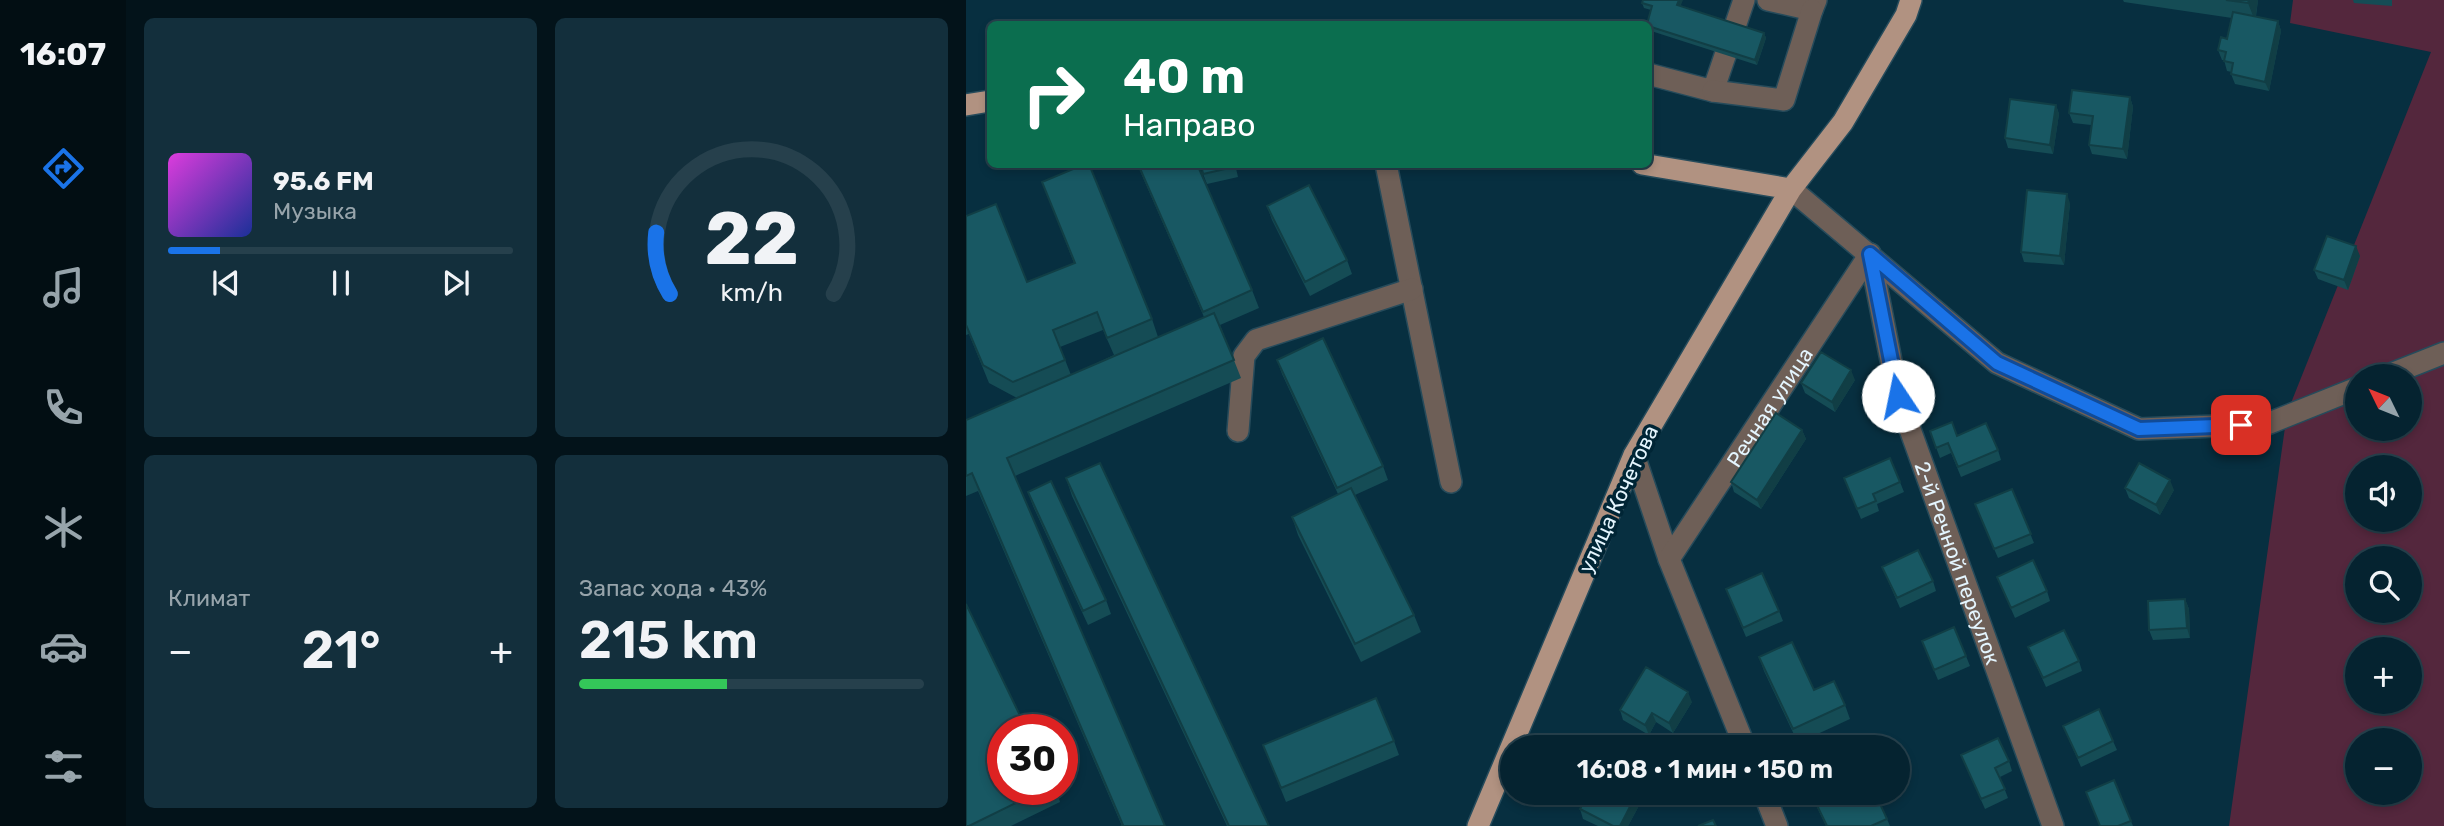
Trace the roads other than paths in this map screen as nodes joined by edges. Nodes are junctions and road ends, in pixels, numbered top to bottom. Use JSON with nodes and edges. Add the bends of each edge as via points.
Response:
{"nodes":[{"id":1,"x":1744,"y":0,"type":"edge"},
{"id":2,"x":1768,"y":0,"type":"edge"},
{"id":3,"x":1911,"y":0,"type":"edge"},
{"id":4,"x":1814,"y":5,"type":"edge"},
{"id":5,"x":1652,"y":75,"type":"edge"},
{"id":6,"x":1713,"y":91,"type":"junction"},
{"id":7,"x":987,"y":102,"type":"edge"},
{"id":8,"x":966,"y":105,"type":"edge"},
{"id":9,"x":1652,"y":166,"type":"edge"},
{"id":10,"x":1387,"y":168,"type":"edge"},
{"id":11,"x":1791,"y":189,"type":"junction"},
{"id":12,"x":1870,"y":254,"type":"junction"},
{"id":13,"x":1412,"y":289,"type":"junction"},
{"id":14,"x":2444,"y":353,"type":"edge"},
{"id":15,"x":2416,"y":364,"type":"edge"},
{"id":16,"x":2345,"y":393,"type":"edge"},
{"id":17,"x":1238,"y":431,"type":"dead end"},
{"id":18,"x":1634,"y":455,"type":"junction"},
{"id":19,"x":1451,"y":482,"type":"dead end"},
{"id":20,"x":1669,"y":559,"type":"junction"},
{"id":21,"x":1740,"y":735,"type":"edge"},
{"id":22,"x":1769,"y":805,"type":"edge"},
{"id":23,"x":1478,"y":826,"type":"edge"},
{"id":24,"x":1777,"y":826,"type":"edge"},
{"id":25,"x":2053,"y":826,"type":"edge"}],
"edges":[{"from":1,"to":6,"type":"street"},
{"from":2,"to":4,"type":"street"},
{"from":3,"to":11,"type":"main road","name":"улица Кочетова","via":[[1843,122]]},
{"from":4,"to":6,"type":"street","via":[[1784,100]]},
{"from":5,"to":6,"type":"street"},
{"from":7,"to":8,"type":"main road"},
{"from":9,"to":11,"type":"main road"},
{"from":10,"to":13,"type":"street"},
{"from":11,"to":12,"type":"street"},
{"from":11,"to":18,"type":"main road","name":"улица Кочетова"},
{"from":12,"to":16,"type":"street","via":[[1997,363],[2139,429],[2267,424]]},
{"from":12,"to":20,"type":"street","name":"Речная улица"},
{"from":12,"to":25,"type":"street","name":"2-й Речной переулок","via":[[1898,396]]},
{"from":13,"to":17,"type":"street","via":[[1256,340],[1244,356]]},
{"from":13,"to":19,"type":"street"},
{"from":14,"to":15,"type":"street"},
{"from":18,"to":20,"type":"street"},
{"from":18,"to":23,"type":"main road","name":"улица Кочетова"},
{"from":20,"to":21,"type":"street"},
{"from":22,"to":24,"type":"street"}]}
